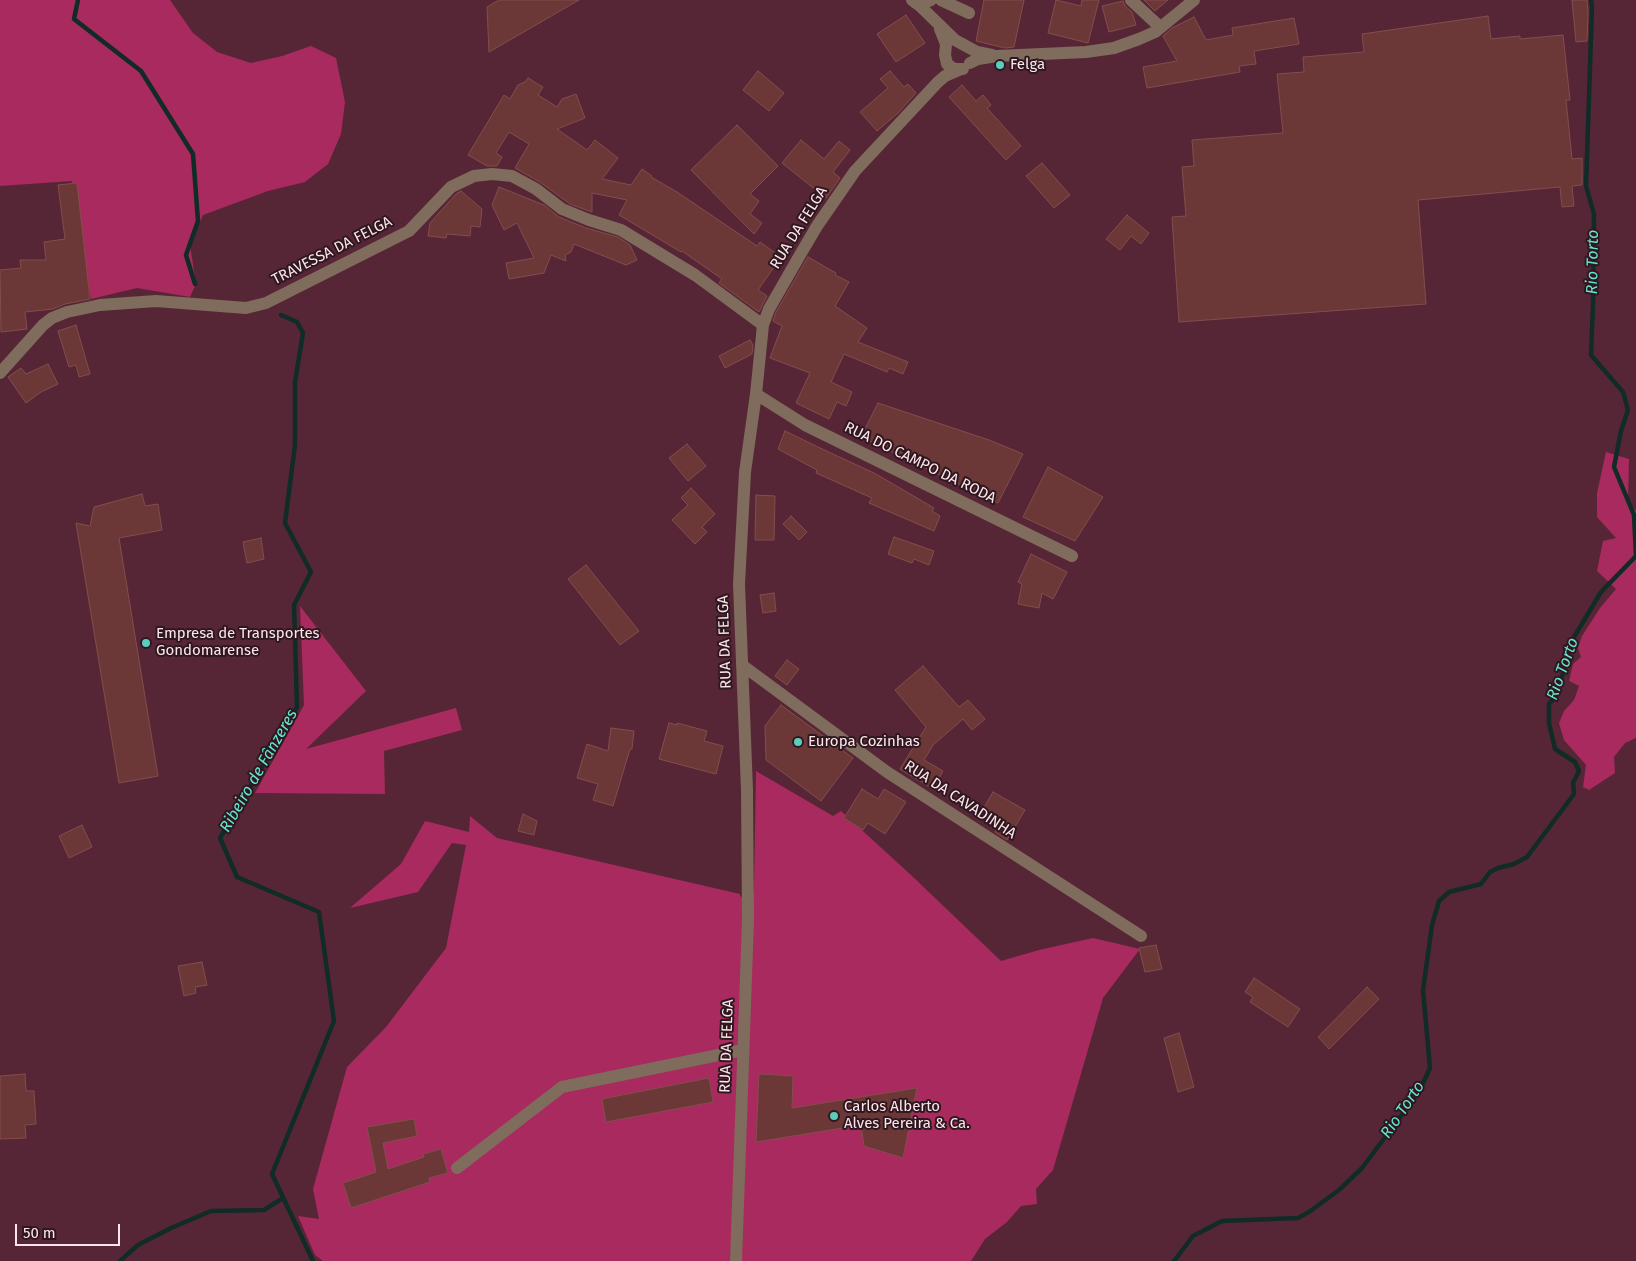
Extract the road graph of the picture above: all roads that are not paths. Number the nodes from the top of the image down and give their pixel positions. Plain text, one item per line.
1 (941, 0) edge
2 (1131, 0) edge
3 (1194, 0) edge
4 (921, 2) edge
5 (969, 13) dead end
6 (933, 18) junction
7 (1160, 27) junction
8 (965, 45) junction
9 (946, 55) junction
10 (997, 56) junction
11 (964, 67) junction
12 (938, 82) junction
13 (763, 325) junction
14 (0, 373) edge
15 (756, 394) junction
16 (1072, 556) dead end
17 (742, 665) junction
18 (1141, 936) dead end
19 (743, 1050) junction
20 (457, 1168) dead end
21 (736, 1261) edge

1 - 5 street
2 - 7 street
3 - 7 street
4 - 6 street
6 - 8 street
6 - 9 street
7 - 10 street
8 - 9 street
8 - 10 street
8 - 11 street
9 - 11 street
9 - 12 street, RUA DA FELGA
10 - 11 street, RUA DA FELGA
11 - 12 street, RUA DA FELGA
12 - 13 street, RUA DA FELGA
13 - 14 street, TRAVESSA DA FELGA
13 - 15 street, RUA DA FELGA
15 - 16 street, RUA DO CAMPO DA RODA
15 - 17 street, RUA DA FELGA
17 - 18 street, RUA DA CAVADINHA
17 - 19 street, RUA DA FELGA
19 - 20 street
19 - 21 street, RUA DA FELGA

